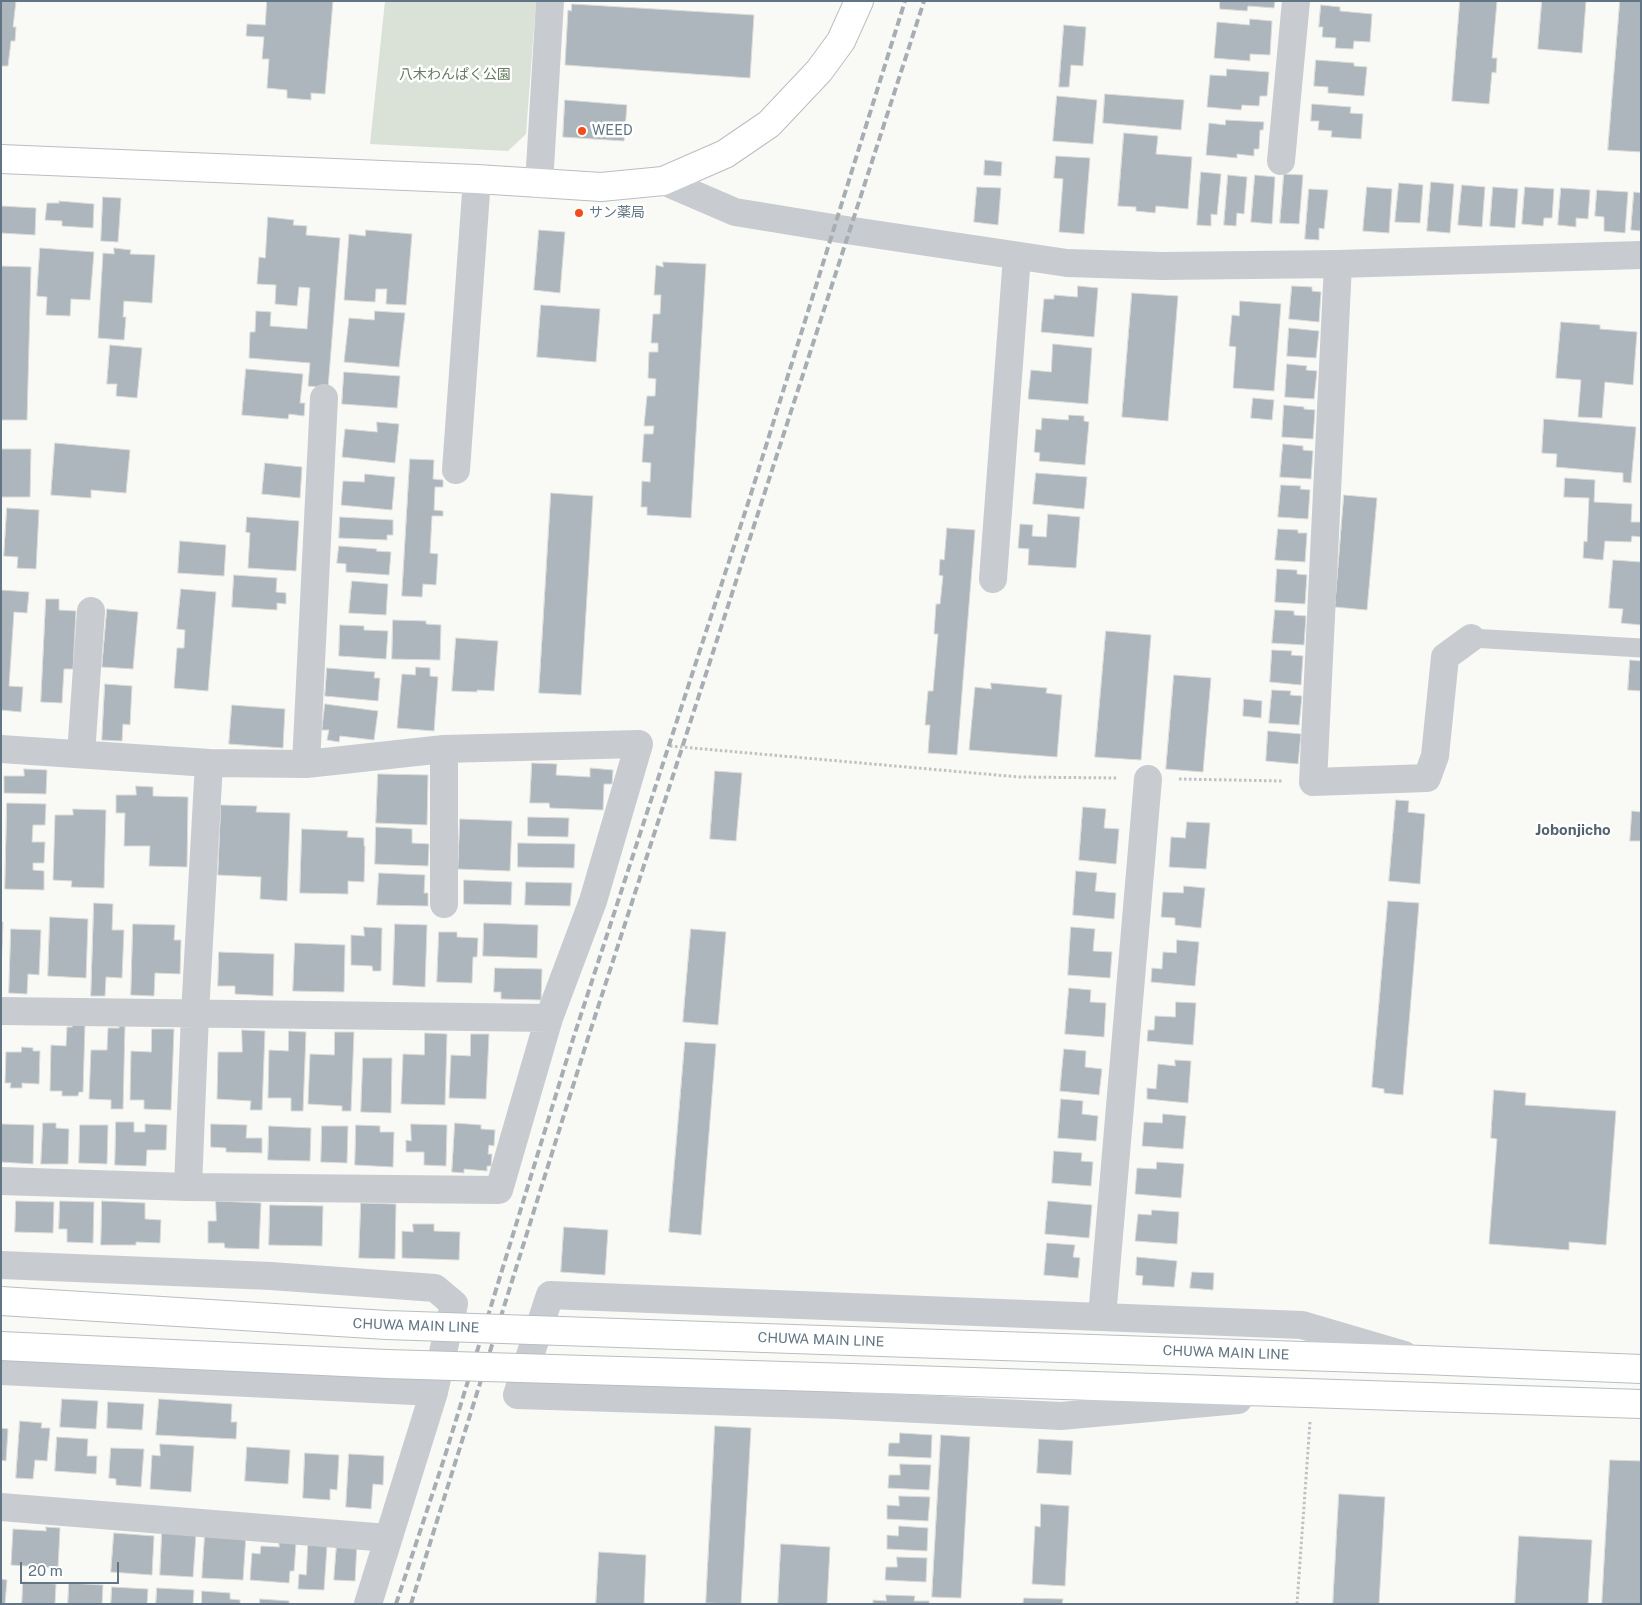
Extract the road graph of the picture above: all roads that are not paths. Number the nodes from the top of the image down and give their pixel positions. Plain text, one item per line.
1 (550, 1) edge
2 (858, 1) edge
3 (1296, 1) edge
4 (1, 159) edge
5 (1281, 161) dead end
6 (477, 179) junction
7 (662, 181) junction
8 (539, 184) junction
9 (1641, 255) edge
10 (1018, 256) junction
11 (1338, 264) junction
12 (324, 398) dead end
13 (456, 470) dead end
14 (993, 578) dead end
15 (91, 610) dead end
16 (1471, 638) joint
17 (1641, 648) edge
18 (1, 749) edge
19 (444, 750) junction
20 (81, 754) junction
21 (209, 763) junction
22 (306, 764) junction
23 (1148, 779) road end
24 (444, 904) dead end
25 (1, 1011) edge
26 (195, 1014) junction
27 (549, 1018) junction
28 (1, 1181) edge
29 (188, 1187) junction
30 (1, 1265) edge
31 (1, 1301) edge
32 (1102, 1318) junction
33 (1, 1346) edge
34 (1423, 1360) junction
35 (1641, 1369) edge
36 (1, 1371) edge
37 (434, 1392) junction
38 (1312, 1394) junction
39 (1641, 1404) edge
40 (1, 1507) edge
41 (388, 1538) junction
42 (368, 1604) edge

1 - 8 street
2 - 7 main road
3 - 5 street
4 - 6 main road
6 - 8 main road
6 - 13 street
7 - 8 main road
7 - 10 street
9 - 11 street
10 - 11 street
10 - 14 street
11 - 16 street
12 - 22 street
15 - 20 street
16 - 17 lane
18 - 20 street
19 - 22 street
19 - 24 street
19 - 27 street
20 - 21 street
21 - 22 street
21 - 26 street
23 - 32 street
25 - 26 street
26 - 27 street
26 - 29 street
27 - 29 street
28 - 29 street
30 - 37 street
31 - 34 main road, CHUWA MAIN LINE, bridge
32 - 34 street
32 - 38 street
33 - 38 main road, bridge
34 - 35 main road, CHUWA MAIN LINE
36 - 37 street
37 - 41 street
38 - 39 main road
40 - 41 street
41 - 42 street

